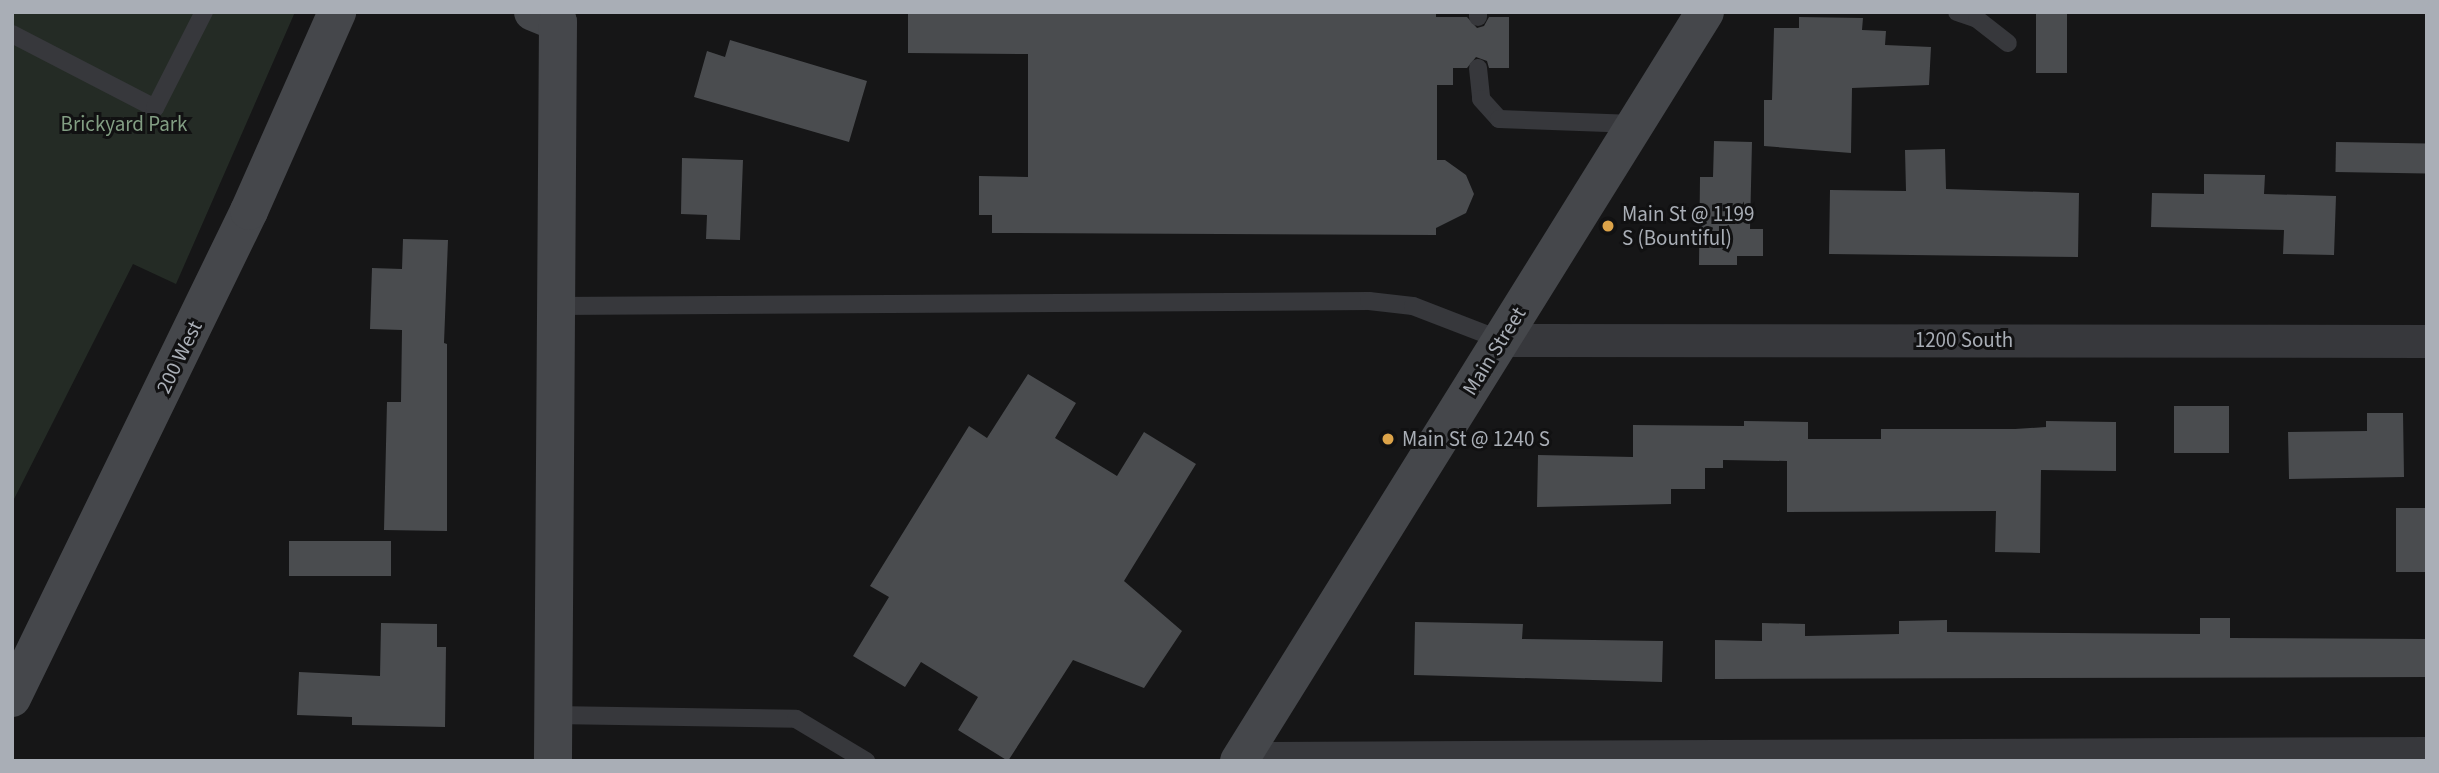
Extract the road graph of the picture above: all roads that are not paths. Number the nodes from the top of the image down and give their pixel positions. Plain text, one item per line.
1 (204, 12) edge
2 (337, 12) edge
3 (1705, 12) edge
4 (1957, 12) edge
5 (550, 15) edge
6 (12, 34) edge
7 (2008, 43) dead end
8 (1478, 68) dead end
9 (1635, 124) junction
10 (556, 306) junction
11 (1501, 340) junction
12 (2427, 341) edge
13 (12, 698) edge
14 (553, 715) junction
15 (2427, 753) edge
16 (1239, 760) edge
17 (553, 761) edge
18 (866, 761) edge

1 - 6 lane
2 - 13 street, 200 West
3 - 9 street, Main Street
4 - 7 lane
5 - 10 street
8 - 9 lane
9 - 11 street, Main Street
10 - 11 lane
10 - 14 street
11 - 12 street, 1200 South
11 - 16 street, Main Street
14 - 17 street
14 - 18 lane
15 - 16 street

